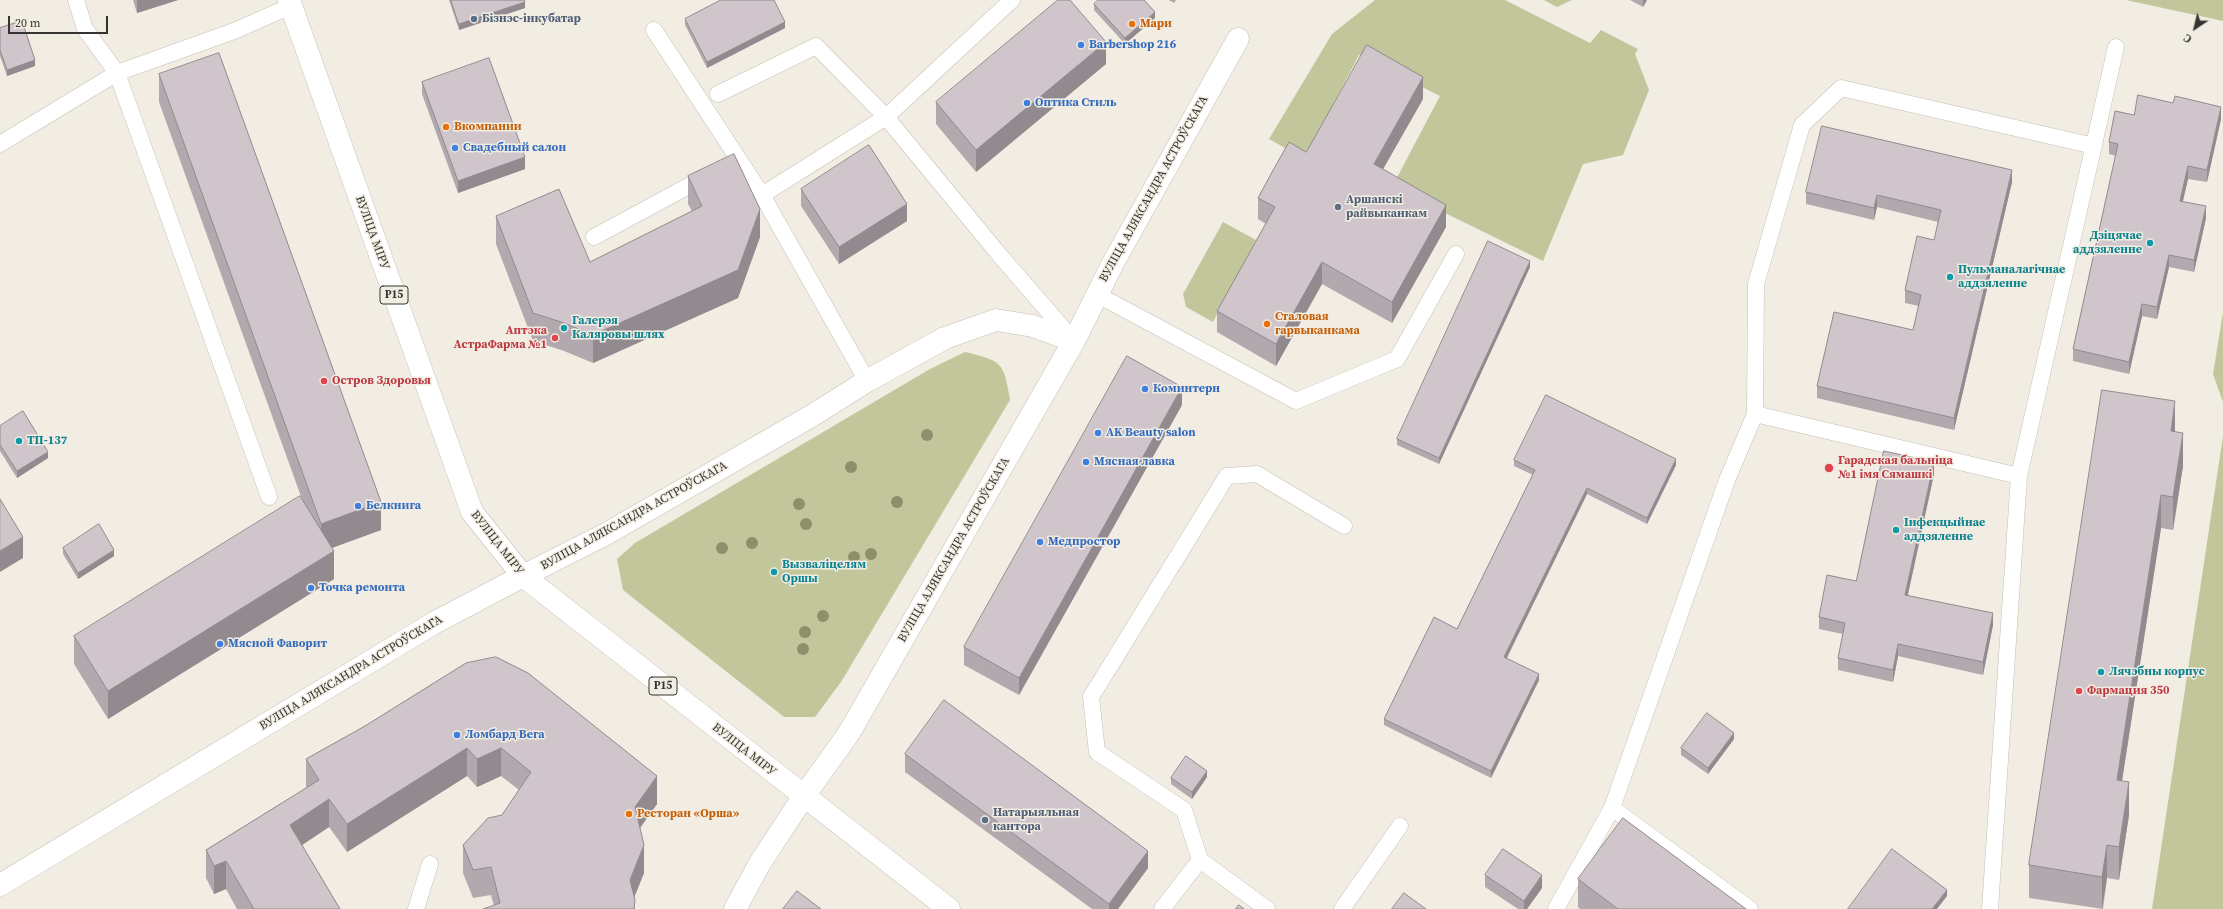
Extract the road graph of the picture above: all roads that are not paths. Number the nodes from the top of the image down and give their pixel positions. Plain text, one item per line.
1 (76, 0) edge
2 (1012, 0) edge
3 (290, 3) edge
4 (654, 30) dead end
5 (1238, 39) dead end
6 (2116, 48) dead end
7 (117, 73) junction
8 (718, 94) dead end
9 (886, 117) junction
10 (0, 144) edge
11 (2094, 146) junction
12 (727, 166) junction
13 (762, 195) junction
14 (594, 237) dead end
15 (1456, 254) dead end
16 (1096, 294) junction
17 (1074, 342) junction
18 (868, 380) junction
19 (1755, 414) junction
20 (2019, 476) junction
21 (269, 497) dead end
22 (1344, 526) dead end
23 (523, 576) junction
24 (804, 796) junction
25 (1612, 808) junction
26 (1400, 826) dead end
27 (1200, 860) junction
28 (430, 864) dead end
29 (0, 886) edge
30 (416, 909) edge
31 (735, 909) edge
32 (949, 909) edge
33 (1162, 909) edge
34 (1267, 909) edge
35 (1342, 909) edge
36 (1556, 909) edge
37 (1750, 909) edge
38 (1990, 909) edge

1 - 7 lane
2 - 9 lane
3 - 7 lane
3 - 23 street, ВУЛІЦА МІРУ / Р15
4 - 12 lane
5 - 16 street, ВУЛІЦА АЛЯКСАНДРА АСТРОЎСКАГА
6 - 11 lane
7 - 10 lane
7 - 21 lane
8 - 9 lane
9 - 13 lane
9 - 17 lane
11 - 19 lane
11 - 20 lane
12 - 13 lane
12 - 14 lane
13 - 18 lane
15 - 16 lane
16 - 17 street, ВУЛІЦА АЛЯКСАНДРА АСТРОЎСКАГА
17 - 18 street, ВУЛІЦА АЛЯКСАНДРА АСТРОЎСКАГА
17 - 24 street, ВУЛІЦА АЛЯКСАНДРА АСТРОЎСКАГА
18 - 23 street, ВУЛІЦА АЛЯКСАНДРА АСТРОЎСКАГА
19 - 20 lane
19 - 25 lane
20 - 38 lane
22 - 27 lane
23 - 24 street, ВУЛІЦА МІРУ / Р15
23 - 29 street, ВУЛІЦА АЛЯКСАНДРА АСТРОЎСКАГА
24 - 31 street, ВУЛІЦА АЛЯКСАНДРА АСТРОЎСКАГА
24 - 32 street, ВУЛІЦА МІРУ / Р15
25 - 36 lane
25 - 37 lane
26 - 35 lane
27 - 33 lane
27 - 34 lane
28 - 30 lane

